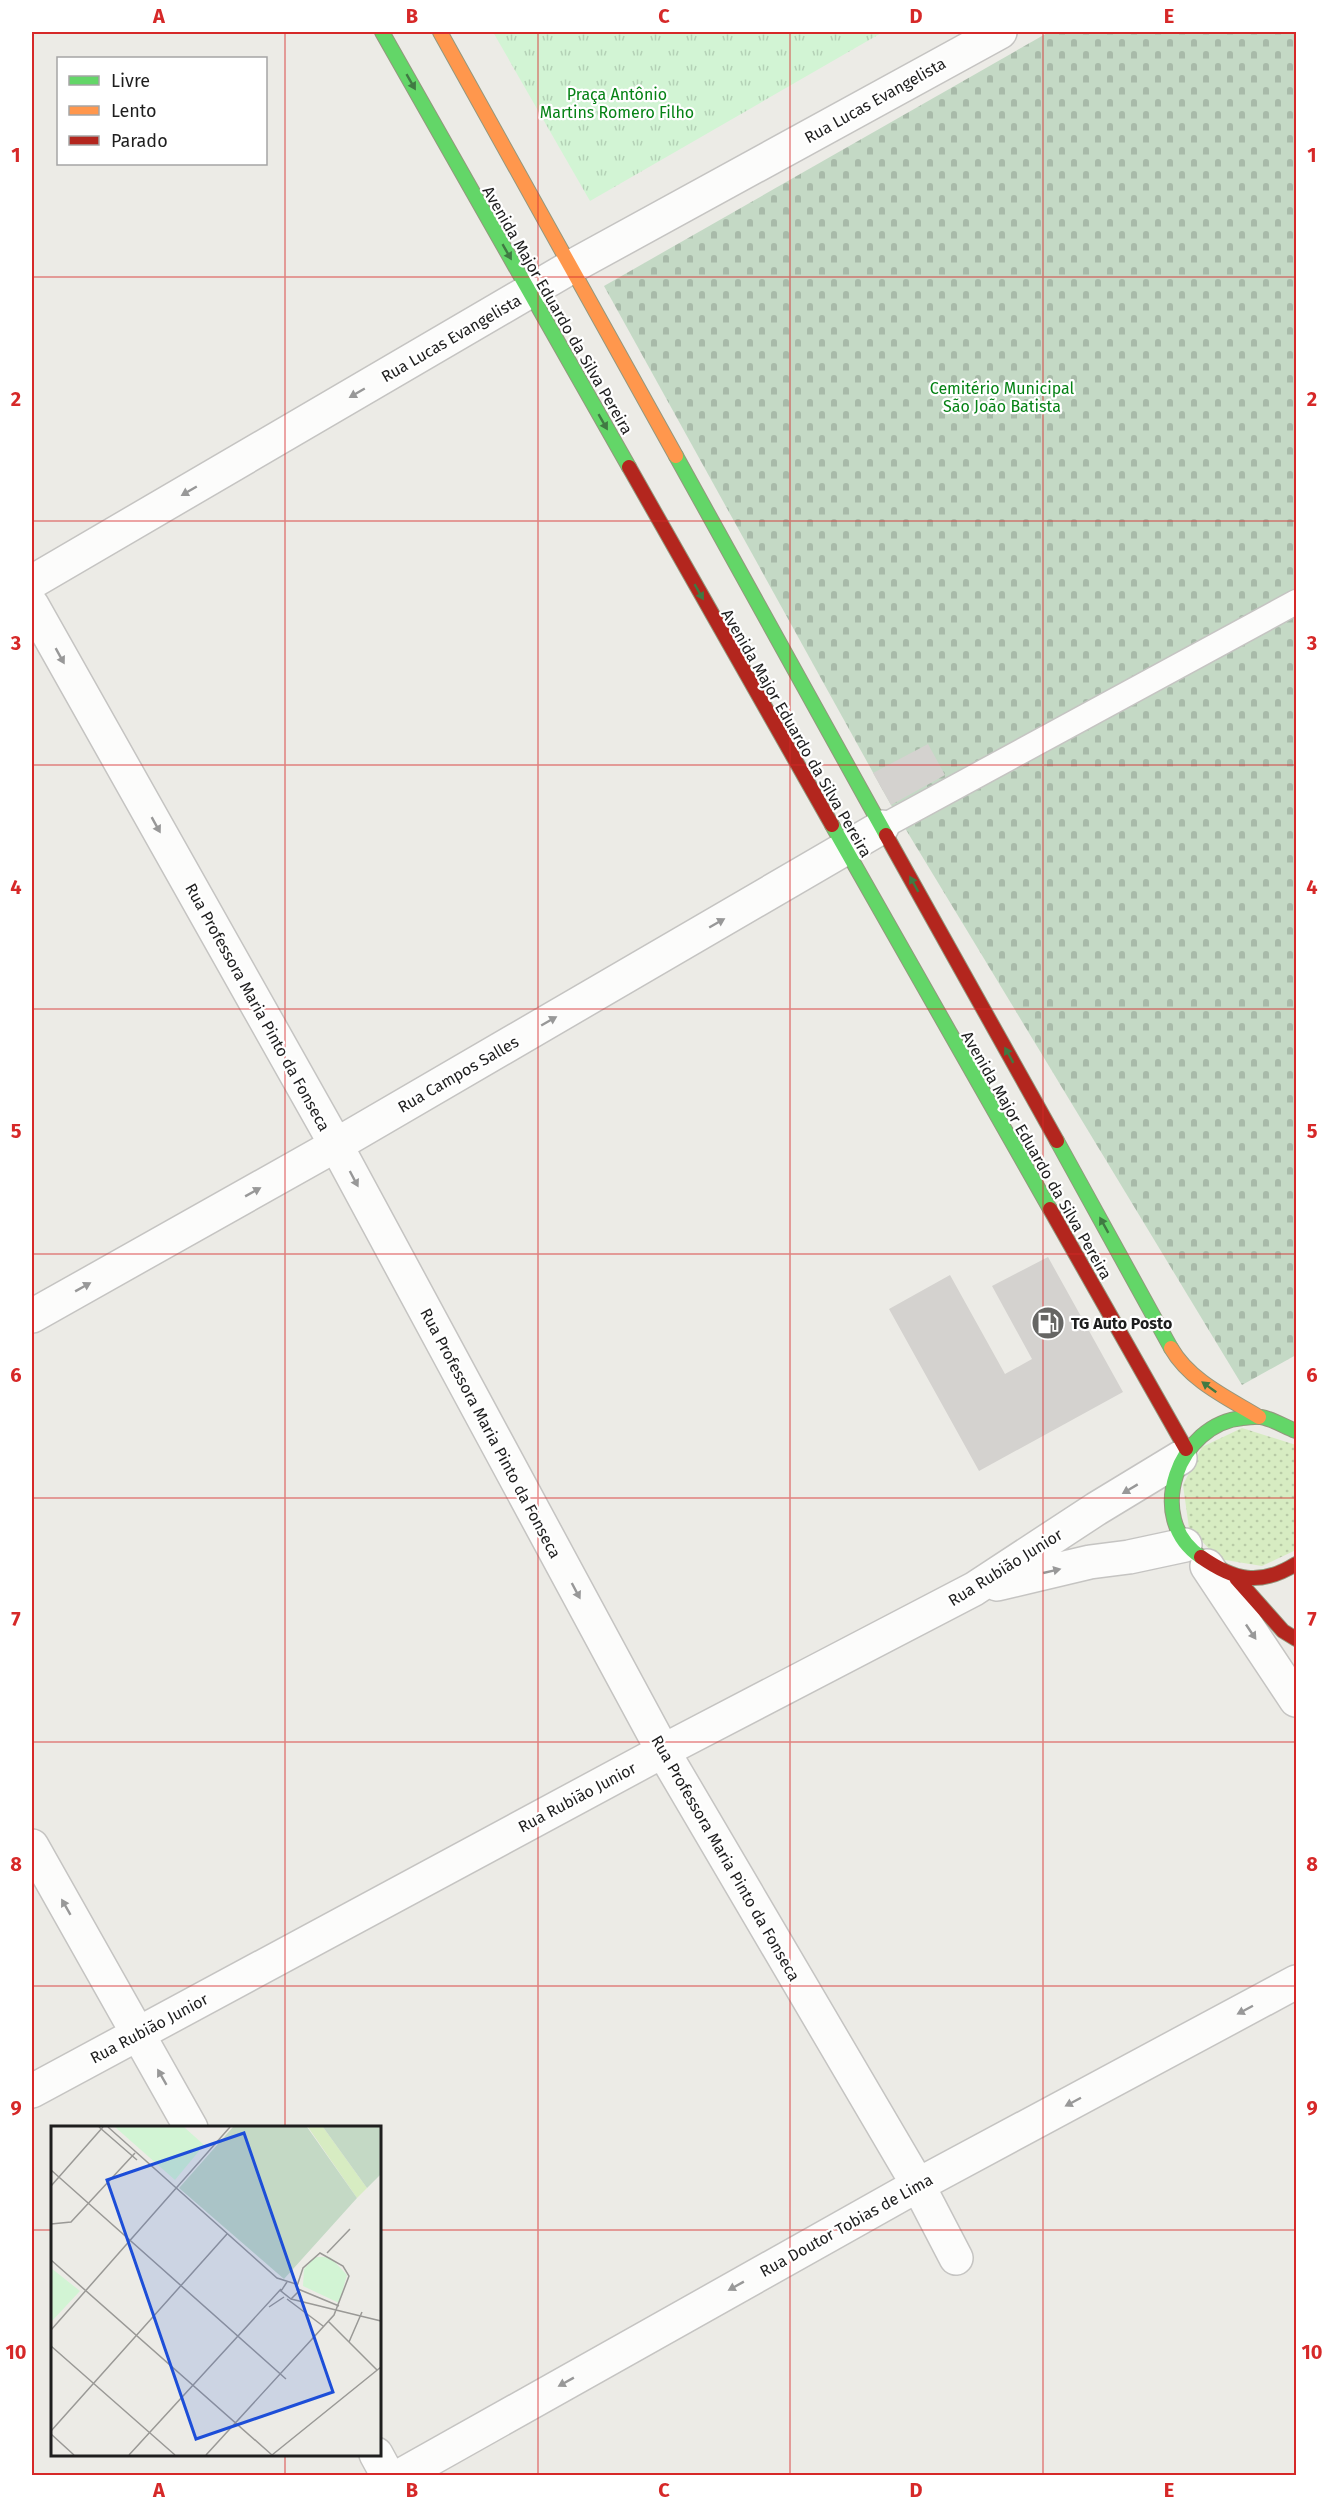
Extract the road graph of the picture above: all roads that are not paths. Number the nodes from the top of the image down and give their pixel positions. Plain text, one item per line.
1 (382, 32) edge
2 (440, 32) edge
3 (1000, 32) edge
4 (571, 267) junction
5 (530, 293) junction
6 (32, 582) edge
7 (1296, 602) edge
8 (32, 605) edge
9 (882, 827) junction
10 (844, 849) junction
11 (336, 1145) junction
12 (32, 1316) edge
13 (1259, 1417) junction
14 (1296, 1431) edge
15 (1183, 1454) junction
16 (1209, 1563) junction
17 (1296, 1564) edge
18 (975, 1589) junction
19 (1296, 1639) edge
20 (1296, 1700) edge
21 (663, 1750) junction
22 (32, 1846) edge
23 (1296, 1982) edge
24 (138, 2034) junction
25 (32, 2091) edge
26 (190, 2126) edge
27 (918, 2185) junction
28 (956, 2258) dead end
29 (377, 2456) edge
30 (388, 2475) edge
31 (400, 2475) edge

1 -> 5 main road, Avenida Major Eduardo da Silva Pereira
2 - 4 main road, Avenida Major Eduardo da Silva Pereira
3 - 4 street, Rua Lucas Evangelista
4 - 5 street, Rua Lucas Evangelista
4 - 9 main road, Avenida Major Eduardo da Silva Pereira
5 -> 6 street, Rua Lucas Evangelista
5 -> 10 main road, Avenida Major Eduardo da Silva Pereira
7 - 9 lane
8 -> 11 street, Rua Professora Maria Pinto da Fonseca
9 - 10 street, Rua Campos Salles
13 -> 9 main road, Avenida Major Eduardo da Silva Pereira
11 -> 10 street, Rua Campos Salles
10 - 15 main road, Avenida Major Eduardo da Silva Pereira
12 -> 11 street, Rua Campos Salles
11 -> 21 street, Rua Professora Maria Pinto da Fonseca
13 - 14 main road
13 - 15 main road
15 - 16 main road
15 -> 18 street, Rua Rubião Junior
16 - 17 main road
18 -> 16 street
16 - 19 main road
16 -> 20 street
18 - 21 street, Rua Rubião Junior
21 - 24 street, Rua Rubião Junior
21 - 27 street, Rua Professora Maria Pinto da Fonseca
24 -> 22 street
23 -> 27 street, Rua Doutor Tobias de Lima
24 - 25 street, Rua Rubião Junior
26 -> 24 street
27 - 28 street, Rua Professora Maria Pinto da Fonseca
27 -> 31 street, Rua Doutor Tobias de Lima
29 - 30 street

